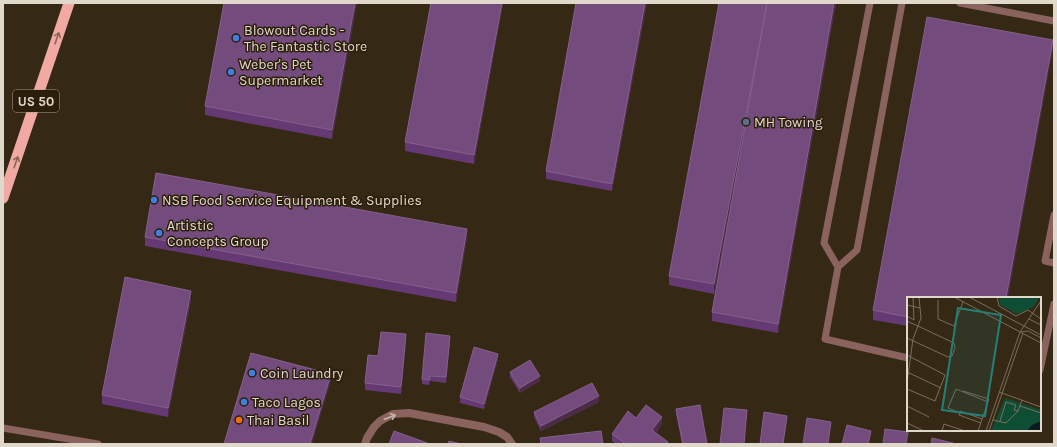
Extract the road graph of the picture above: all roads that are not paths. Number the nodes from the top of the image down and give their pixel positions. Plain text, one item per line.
1 (70, 3) edge
2 (870, 3) edge
3 (902, 3) edge
4 (960, 3) edge
5 (1054, 21) edge
6 (3, 198) edge
7 (1054, 215) edge
8 (1054, 263) edge
9 (838, 267) junction
10 (1054, 304) edge
11 (907, 358) edge
12 (1041, 365) edge
13 (3, 428) edge
14 (98, 444) edge
15 (365, 444) edge
16 (512, 444) edge

6 -> 1 highway, US 50
2 - 9 lane
3 - 9 lane
4 - 5 lane
7 - 8 lane
9 - 11 lane
10 - 12 lane
13 - 14 lane
15 -> 16 street

